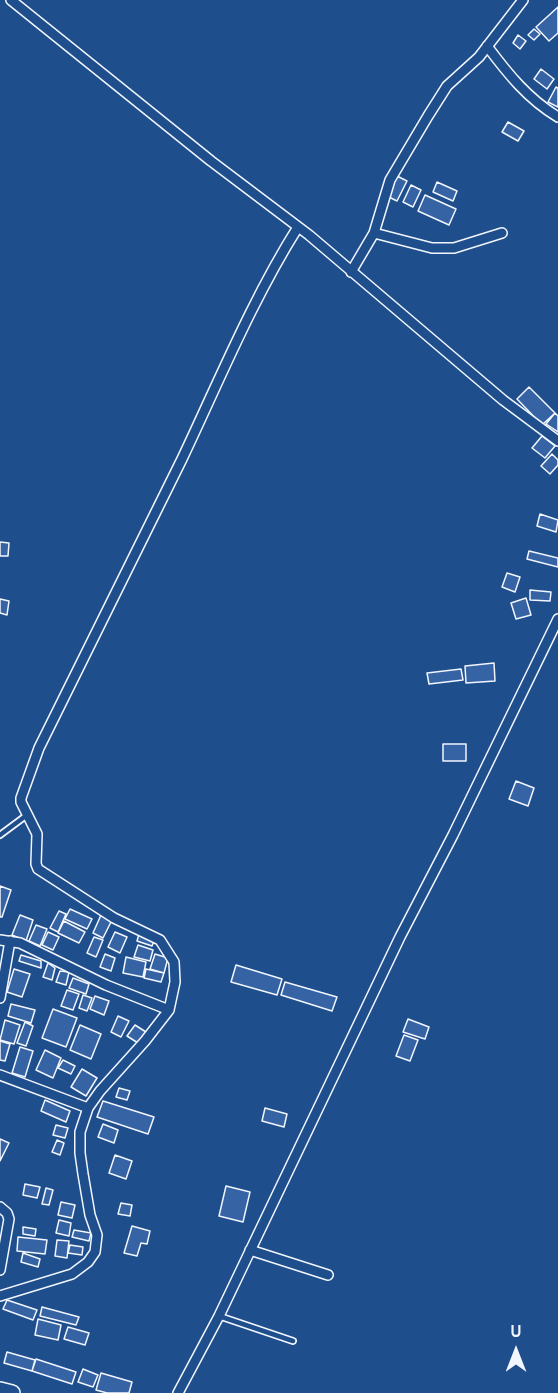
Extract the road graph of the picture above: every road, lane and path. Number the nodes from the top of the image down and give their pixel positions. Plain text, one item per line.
1 (11, 0) edge
2 (523, 0) edge
3 (487, 46) junction
4 (558, 117) edge
5 (298, 227) junction
6 (374, 233) junction
7 (502, 233) dead end
8 (351, 272) junction
9 (558, 441) edge
10 (558, 619) edge
11 (27, 815) junction
12 (0, 835) edge
13 (0, 940) edge
14 (10, 942) junction
15 (0, 998) edge
16 (169, 1010) junction
17 (0, 1075) edge
18 (88, 1108) junction
19 (0, 1207) edge
20 (250, 1250) junction
21 (0, 1270) edge
22 (328, 1275) dead end
23 (0, 1296) edge
24 (219, 1316) junction
25 (292, 1341) dead end
26 (0, 1390) edge
27 (12, 1393) edge
28 (178, 1393) edge

1 - 5 street
2 - 3 street
3 - 4 street
3 - 6 street
5 - 8 street
5 - 11 street
6 - 7 street
6 - 8 street
8 - 9 street
10 - 20 street
11 - 12 lane
11 - 16 street
13 - 14 street
14 - 15 street
14 - 16 street
16 - 18 street
17 - 18 street
18 - 23 street
19 - 21 street
20 - 22 street
20 - 24 street
24 - 25 lane
24 - 28 street
26 - 27 main road

